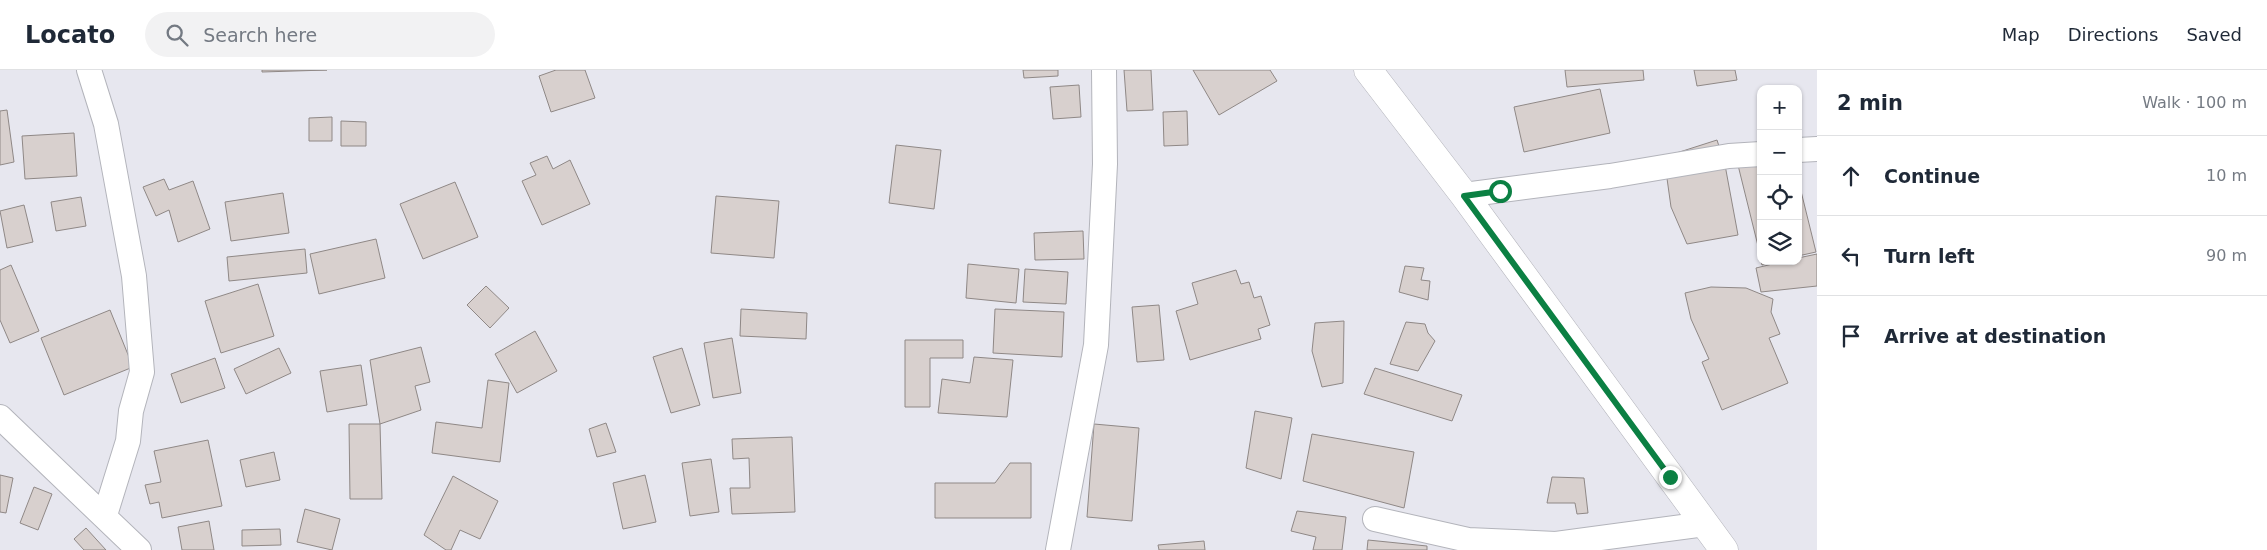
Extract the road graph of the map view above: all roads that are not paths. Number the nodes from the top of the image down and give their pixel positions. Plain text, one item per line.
1 (89, 70) edge
2 (1104, 70) edge
3 (1368, 70) edge
4 (1817, 149) edge
5 (1802, 150) edge
6 (1757, 154) edge
7 (1464, 196) junction
8 (0, 417) edge
9 (105, 515) junction
10 (1375, 519) dead end
11 (1705, 524) junction
12 (139, 550) edge
13 (1058, 550) edge
14 (1724, 550) edge

1 - 9 street
2 - 13 street
3 - 7 main road
4 - 5 street
6 - 7 street
7 - 11 main road
8 - 9 street
9 - 12 street
10 - 11 street
11 - 14 main road

